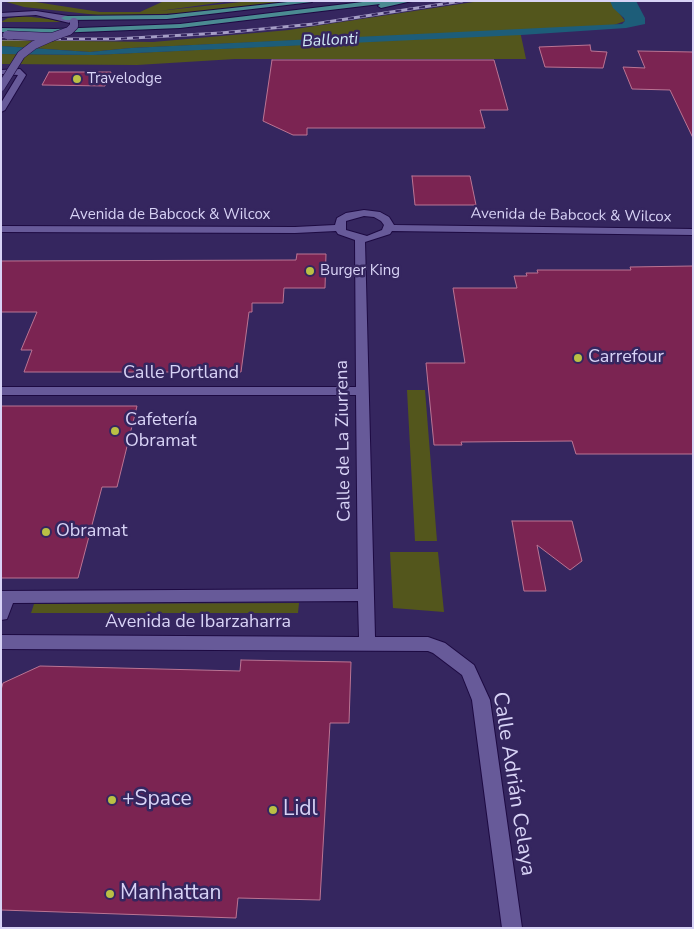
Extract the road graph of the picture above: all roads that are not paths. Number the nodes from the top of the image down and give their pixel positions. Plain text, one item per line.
1 (318, 1) edge
2 (347, 1) edge
3 (390, 1) edge
4 (409, 1) edge
5 (7, 7) dead end
6 (24, 13) junction
7 (1, 15) edge
8 (65, 18) junction
9 (1, 25) edge
10 (4, 34) edge
11 (55, 36) junction
12 (21, 55) junction
13 (1, 72) edge
14 (1, 87) edge
15 (1, 110) edge
16 (340, 228) junction
17 (389, 228) junction
18 (1, 229) edge
19 (693, 232) edge
20 (360, 238) junction
21 (1, 391) edge
22 (362, 391) junction
23 (365, 575) junction
24 (335, 595) junction
25 (366, 595) junction
26 (4, 597) edge
27 (1, 614) edge
28 (1, 642) edge
29 (367, 644) junction
30 (394, 644) joint
31 (512, 928) edge

1 - 8 main road
2 - 9 main road
3 - 10 main road
4 - 11 main road
5 - 6 street
6 - 7 street
6 - 8 street
8 - 11 street, bridge
10 - 11 street, bridge
10 - 12 street
11 - 12 street, bridge
12 - 14 street, bridge
13 - 15 street
16 - 17 street
16 - 18 street, Avenida de Babcock & Wilcox
16 - 20 street
17 - 19 street, Avenida de Babcock & Wilcox
17 - 20 street
20 - 22 street, Calle de La Ziurrena
21 - 22 street, Calle Portland
22 - 23 street, Calle de La Ziurrena
23 - 24 street
23 - 25 street, Calle de La Ziurrena
24 - 25 street, Avenida de Ibarzaharra
24 - 26 street, Avenida de Ibarzaharra
25 - 29 street, Calle de La Ziurrena
26 - 27 street
28 - 29 street, Avenida de Ibarzaharra
29 - 30 street, Avenida de Ibarzaharra
30 - 31 street, Calle Adrián Celaya

